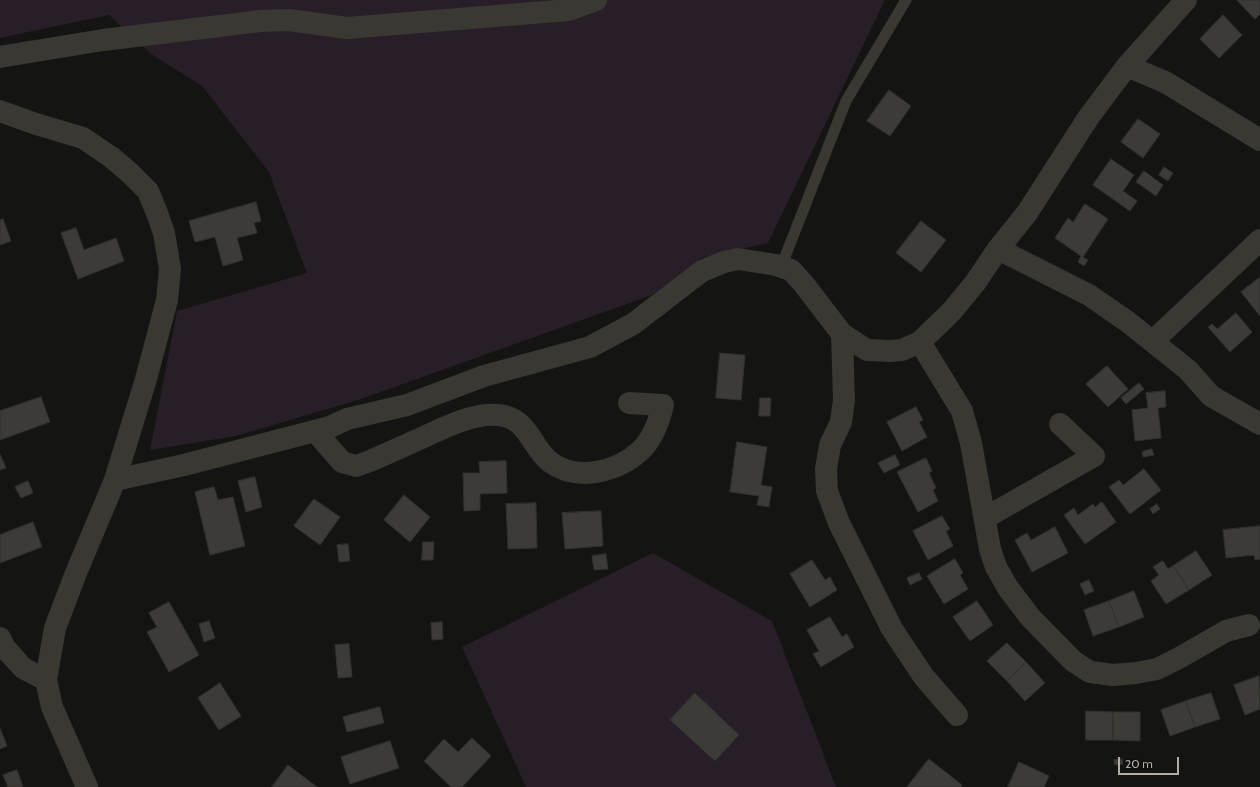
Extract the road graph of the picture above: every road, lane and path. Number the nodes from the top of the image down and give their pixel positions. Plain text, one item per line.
1 (596, 0) edge
2 (906, 0) edge
3 (1186, 0) edge
4 (0, 57) edge
5 (1127, 66) junction
6 (0, 111) edge
7 (1260, 140) edge
8 (1260, 240) edge
9 (998, 249) junction
10 (781, 267) junction
11 (842, 334) junction
12 (1153, 341) junction
13 (920, 342) junction
14 (629, 403) dead end
15 (1060, 424) dead end
16 (1260, 424) edge
17 (315, 431) junction
18 (115, 480) junction
19 (985, 518) junction
20 (1249, 625) dead end
21 (0, 638) edge
22 (46, 680) junction
23 (957, 715) dead end
24 (87, 787) edge

1 - 4 street
2 - 10 lane
3 - 5 street
5 - 7 street
5 - 9 street
6 - 18 street
8 - 12 street
9 - 12 street
9 - 13 street
10 - 11 street
10 - 17 street
11 - 13 street
11 - 23 street
12 - 16 street
13 - 19 street
14 - 17 street
15 - 19 street
17 - 18 street
18 - 22 street
19 - 20 street
21 - 22 street
22 - 24 street

